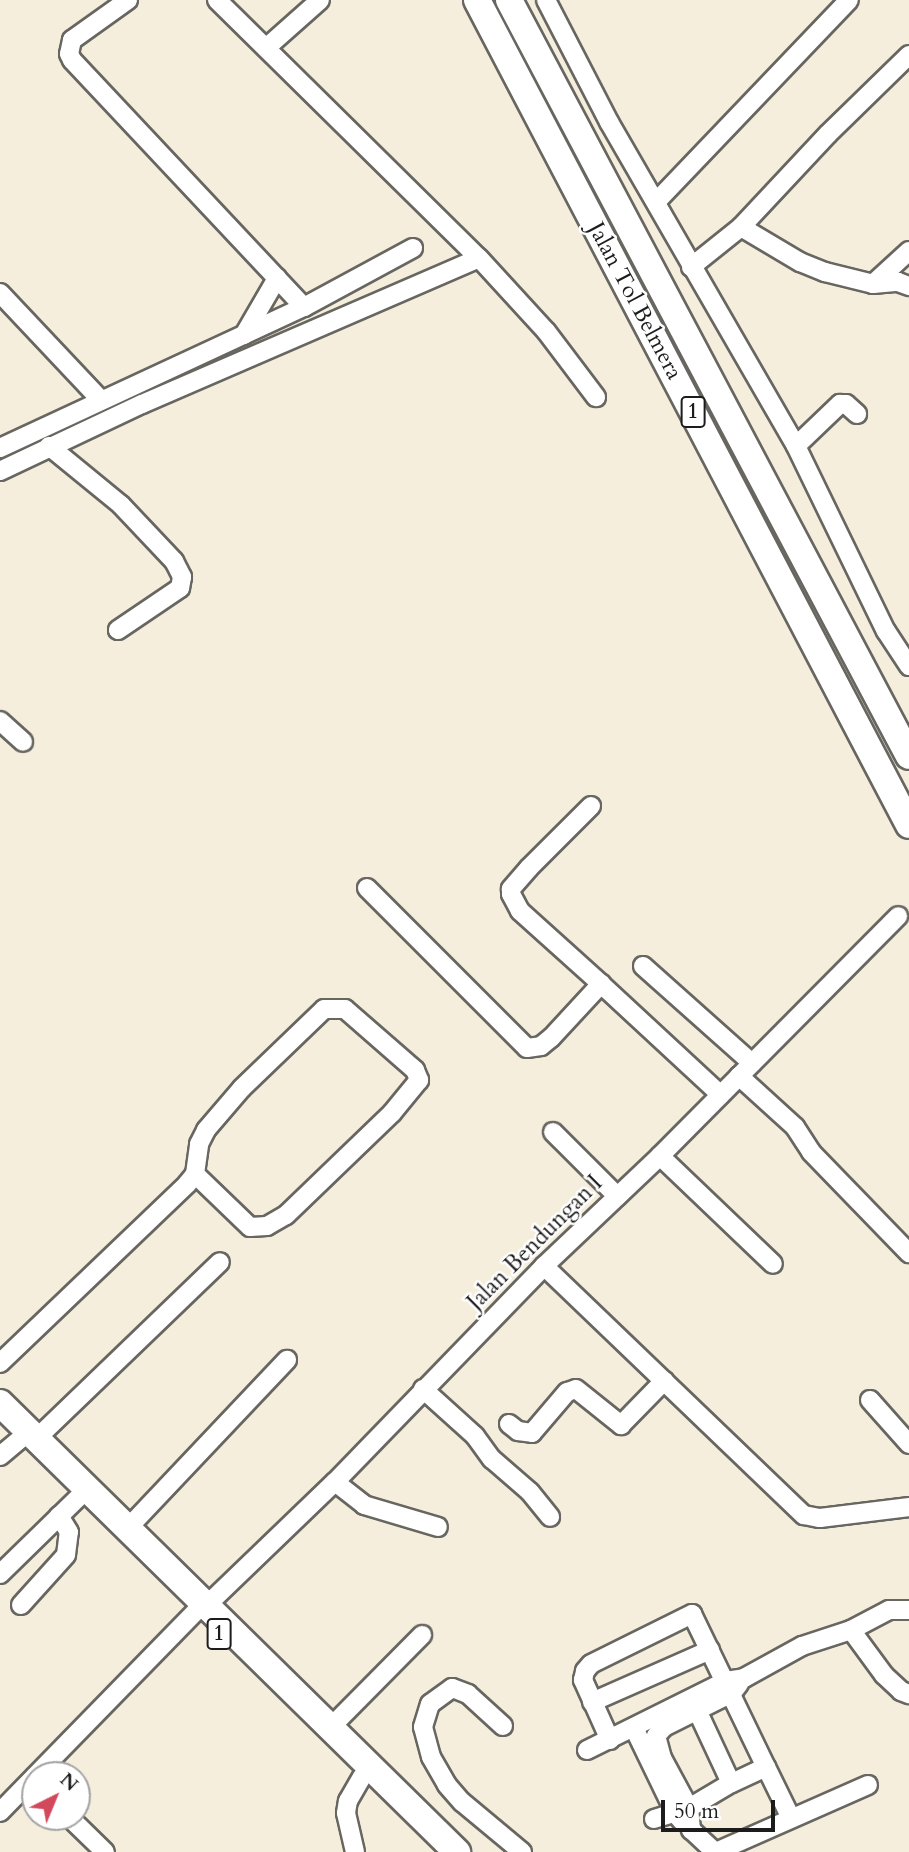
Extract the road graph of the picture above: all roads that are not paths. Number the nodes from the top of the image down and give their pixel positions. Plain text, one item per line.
1 (128, 0) edge
2 (217, 0) edge
3 (320, 0) edge
4 (477, 0) edge
5 (509, 0) edge
6 (546, 0) edge
7 (849, 0) edge
8 (266, 48) junction
9 (909, 55) edge
10 (656, 202) junction
11 (741, 227) junction
12 (413, 248) dead end
13 (909, 251) edge
14 (479, 258) junction
15 (691, 267) junction
16 (277, 278) junction
17 (873, 284) junction
18 (909, 286) edge
19 (0, 293) edge
20 (304, 307) junction
21 (244, 335) junction
22 (596, 397) dead end
23 (100, 400) junction
24 (857, 414) dead end
25 (49, 446) junction
26 (796, 446) junction
27 (0, 448) edge
28 (0, 471) edge
29 (118, 630) dead end
30 (909, 666) edge
31 (0, 722) edge
32 (23, 742) dead end
33 (909, 756) edge
34 (591, 806) dead end
35 (909, 825) edge
36 (367, 888) dead end
37 (898, 916) dead end
38 (643, 966) dead end
39 (601, 984) junction
40 (746, 1070) junction
41 (721, 1095) junction
42 (553, 1132) dead end
43 (660, 1156) junction
44 (195, 1174) junction
45 (617, 1196) junction
46 (909, 1253) edge
47 (220, 1262) dead end
48 (773, 1264) dead end
49 (544, 1266) junction
50 (287, 1360) dead end
51 (0, 1363) edge
52 (663, 1381) junction
53 (423, 1389) junction
54 (870, 1400) dead end
55 (0, 1403) edge
56 (0, 1420) edge
57 (509, 1424) dead end
58 (909, 1444) edge
59 (19, 1445) edge
60 (335, 1482) junction
61 (79, 1497) junction
62 (909, 1507) edge
63 (59, 1516) junction
64 (550, 1517) dead end
65 (438, 1527) dead end
66 (127, 1529) junction
67 (0, 1574) edge
68 (21, 1605) dead end
69 (201, 1608) junction
70 (909, 1610) edge
71 (851, 1630) junction
72 (422, 1635) dead end
73 (710, 1650) junction
74 (734, 1684) junction
75 (909, 1694) edge
76 (592, 1702) junction
77 (697, 1710) junction
78 (503, 1726) dead end
79 (330, 1728) junction
80 (634, 1728) junction
81 (610, 1740) junction
82 (587, 1750) dead end
83 (52, 1761) edge
84 (766, 1768) junction
85 (362, 1777) junction
86 (731, 1783) junction
87 (868, 1785) dead end
88 (21, 1792) edge
89 (682, 1811) junction
90 (0, 1812) edge
91 (790, 1818) junction
92 (654, 1819) dead end
93 (83, 1831) edge
94 (104, 1852) edge
95 (355, 1852) edge
96 (436, 1852) edge
97 (457, 1852) edge
98 (522, 1852) edge
99 (716, 1852) edge

1 - 16 street
2 - 8 street
3 - 8 street
4 - 35 highway, Jalan Tol Belmera / 1
5 - 33 highway, Jalan Tol Belmera / 1
6 - 10 street
7 - 10 street
8 - 14 street
9 - 11 street
10 - 15 street
11 - 15 street
11 - 17 street
12 - 20 street
13 - 17 street
14 - 22 street
14 - 25 street
15 - 26 street
16 - 20 street
16 - 21 street
17 - 18 street
19 - 23 street
20 - 21 street
21 - 23 street
23 - 27 street
24 - 26 street
25 - 28 street
25 - 29 street
26 - 30 street
31 - 32 street
34 - 39 street
36 - 39 street
37 - 40 street, Jalan Bendungan I
38 - 40 street
39 - 41 street
40 - 41 street, Jalan Bendungan I
40 - 46 street
41 - 43 street, Jalan Bendungan I
42 - 45 street
43 - 45 street, Jalan Bendungan I
43 - 48 street
44 - 44 street
44 - 51 street
45 - 49 street, Jalan Bendungan I
47 - 59 street
49 - 52 street
49 - 53 street, Jalan Bendungan I
50 - 66 street
52 - 57 street
52 - 62 street
53 - 60 street, Jalan Bendungan I
53 - 64 street
54 - 58 street
55 - 59 highway, 1
56 - 59 highway, 1
59 - 61 highway, 1
59 - 66 highway, 1
60 - 65 street
60 - 69 street, Jalan Bendungan I
61 - 63 street
61 - 69 highway, 1
63 - 67 street
63 - 68 street
66 - 69 highway, 1
69 - 79 highway, 1
69 - 83 street, Jalan Bendungan I
69 - 85 highway, 1
70 - 71 street
71 - 74 street
71 - 75 street
72 - 79 street
73 - 74 street
73 - 76 street
73 - 76 street
74 - 77 street
74 - 80 street
74 - 84 street
76 - 81 street
77 - 86 street
77 - 89 street
78 - 98 street
79 - 97 highway, 1
80 - 81 street
80 - 89 street
81 - 82 street
84 - 86 street
84 - 91 street
85 - 95 street
85 - 96 highway, 1
86 - 89 street
87 - 91 street
88 - 90 street, Jalan Bendungan I
89 - 92 street
89 - 99 street
91 - 99 street
93 - 94 street

